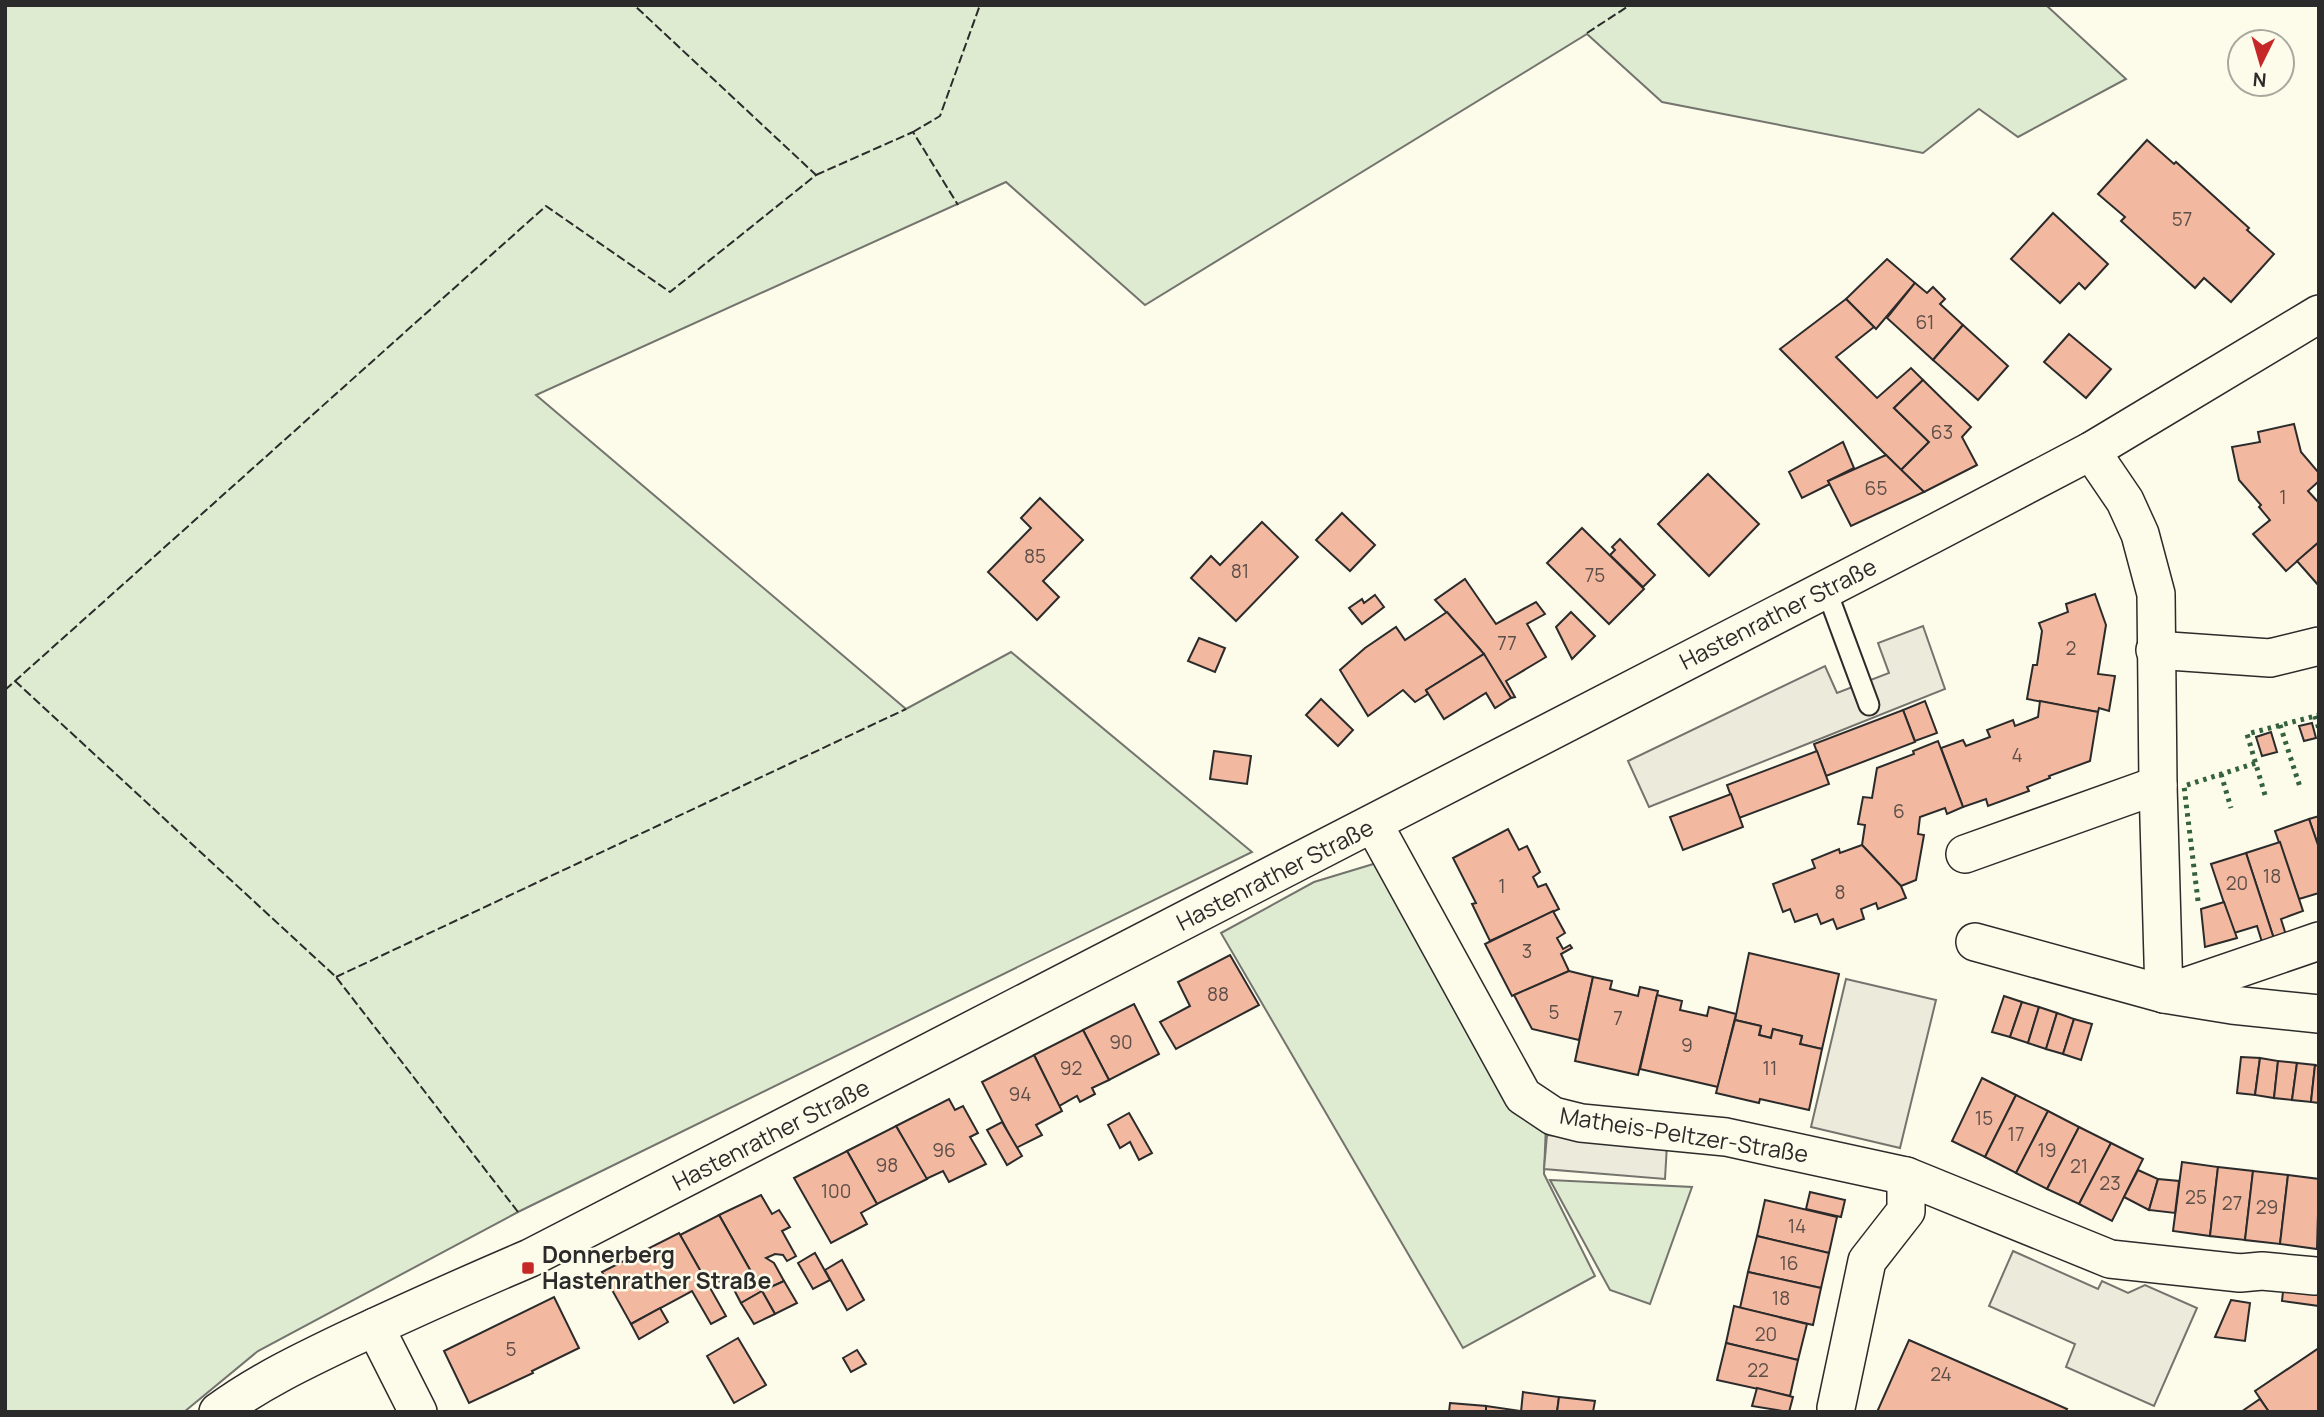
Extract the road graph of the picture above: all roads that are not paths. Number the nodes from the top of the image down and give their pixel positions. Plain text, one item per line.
1 (2319, 314) edge
2 (2091, 451) junction
3 (1826, 589) junction
4 (2319, 646) edge
5 (2155, 650) junction
6 (1869, 705) dead end
7 (2158, 785) junction
8 (1374, 825) junction
9 (1965, 854) dead end
10 (2319, 941) edge
11 (1975, 942) dead end
12 (2164, 994) junction
13 (2319, 1014) edge
14 (1906, 1175) junction
15 (2315, 1276) dead end
16 (375, 1327) junction
17 (1836, 1408) dead end
18 (218, 1412) edge
19 (418, 1412) edge

1 - 2 street, Hastenrather Straße
2 - 3 street, Hastenrather Straße
2 - 5 street
3 - 6 lane
3 - 8 street, Hastenrather Straße
4 - 5 street
5 - 7 street
7 - 9 street
7 - 12 street
8 - 14 street, Matheis-Peltzer-Straße
8 - 16 street, Hastenrather Straße
10 - 12 street
11 - 12 street
12 - 13 street
14 - 15 street, Matheis-Peltzer-Straße
14 - 17 street
16 - 18 street, Hastenrather Straße
16 - 19 street

